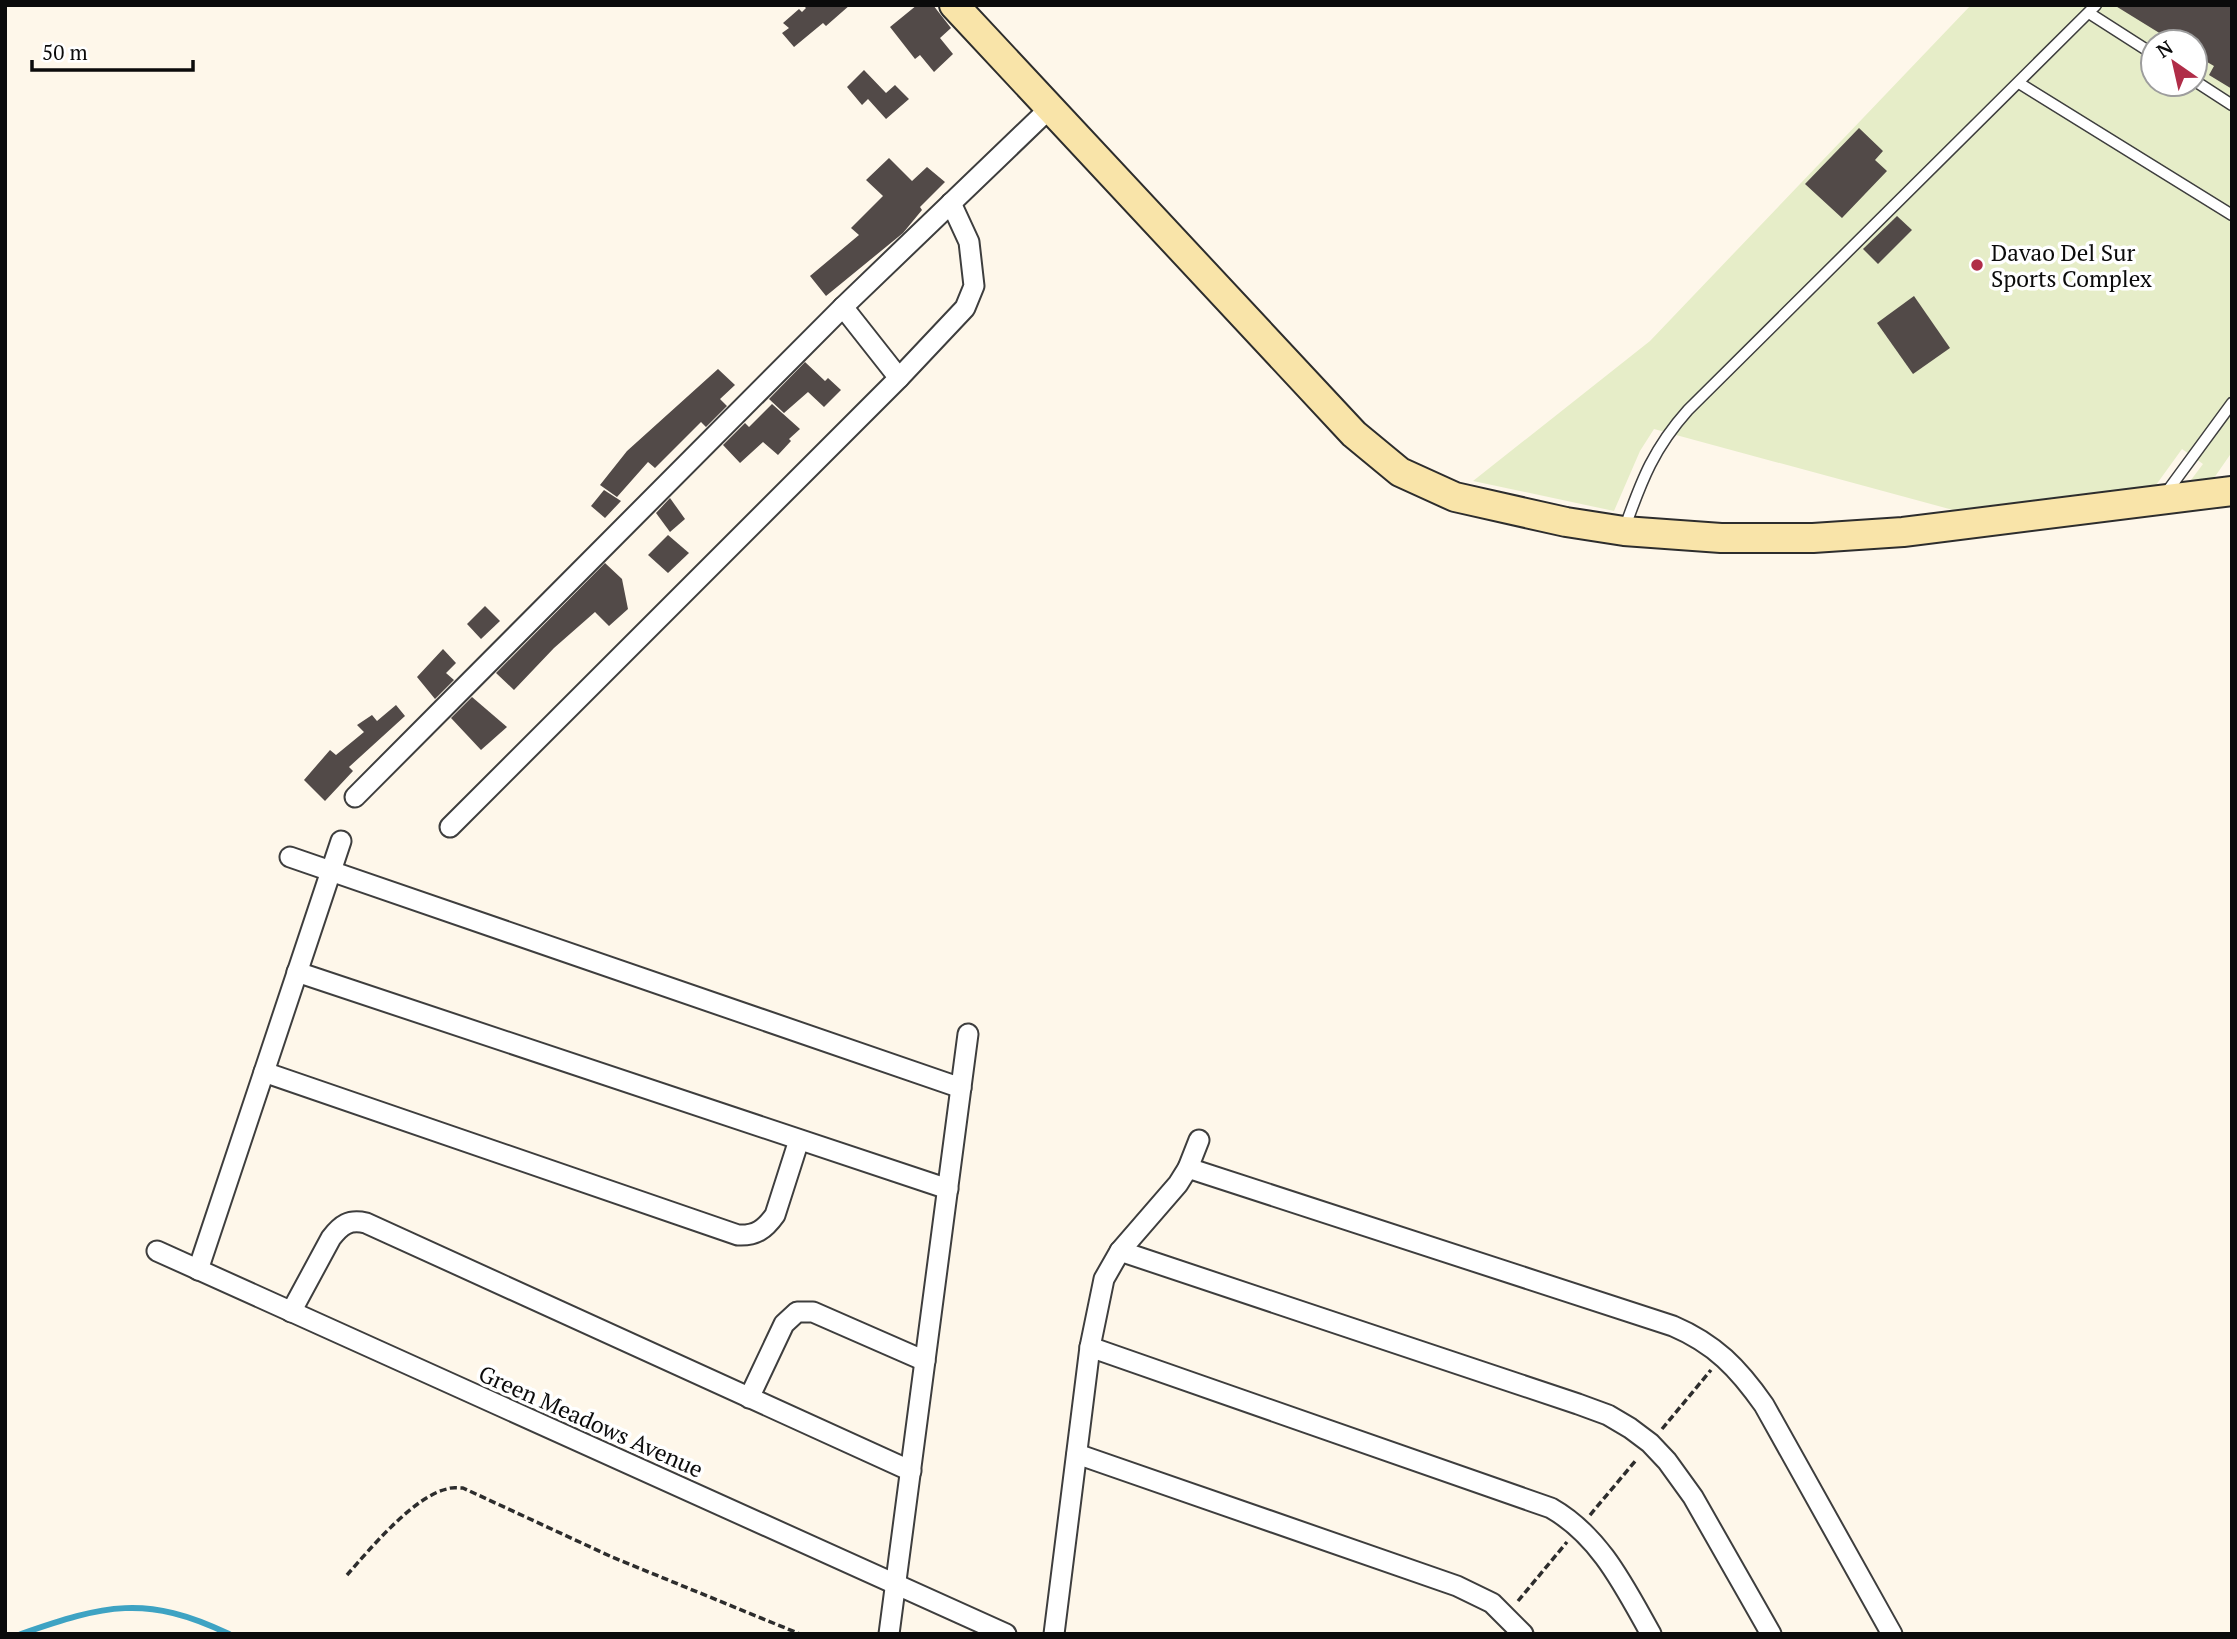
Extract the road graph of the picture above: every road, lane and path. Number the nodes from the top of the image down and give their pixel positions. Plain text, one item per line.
1 (954, 5) edge
2 (2093, 9) edge
3 (2139, 44) edge
4 (2019, 83) junction
5 (2209, 90) edge
6 (2232, 105) edge
7 (1050, 108) junction
8 (951, 202) junction
9 (2232, 215) edge
10 (843, 307) junction
11 (900, 378) junction
12 (2232, 403) edge
13 (2232, 491) edge
14 (2160, 501) junction
15 (1624, 531) junction
16 (355, 797) dead end
17 (450, 828) dead end
18 (341, 841) dead end
19 (290, 857) dead end
20 (331, 872) junction
21 (297, 972) junction
22 (968, 1034) dead end
23 (264, 1072) junction
24 (961, 1088) junction
25 (799, 1140) junction
26 (1199, 1140) dead end
27 (1188, 1168) junction
28 (948, 1189) junction
29 (157, 1251) dead end
30 (1120, 1251) junction
31 (198, 1270) junction
32 (291, 1312) junction
33 (1090, 1347) junction
34 (1723, 1356) junction
35 (925, 1361) junction
36 (749, 1398) junction
37 (1650, 1443) junction
38 (1077, 1454) junction
39 (911, 1471) junction
40 (1580, 1528) junction
41 (347, 1575) dead end
42 (895, 1586) junction
43 (1506, 1616) junction
44 (800, 1634) edge
45 (889, 1634) edge
46 (1006, 1634) edge
47 (1054, 1634) edge
48 (1523, 1634) edge
49 (1651, 1634) edge
50 (1771, 1634) edge
51 (1892, 1634) edge

1 - 7 street
2 - 3 lane
2 - 4 lane
4 - 9 lane
4 - 15 lane
5 - 6 lane
7 - 8 street
7 - 15 street
8 - 10 street
8 - 11 street
10 - 11 street
10 - 16 street
11 - 17 street
12 - 14 lane
13 - 14 street
14 - 15 street
18 - 20 street
19 - 20 street
20 - 21 street
20 - 24 street
21 - 23 street
21 - 25 street
22 - 24 street
23 - 25 street
23 - 31 street
24 - 28 street
25 - 28 street
26 - 27 street
27 - 30 street
27 - 34 street
28 - 35 street
29 - 31 street, Green Meadows Avenue
30 - 33 street
30 - 37 street
31 - 32 street, Green Meadows Avenue
32 - 36 street
32 - 42 street, Green Meadows Avenue
33 - 38 street
33 - 40 street
34 - 37 path
34 - 51 street
35 - 36 street
35 - 39 street
36 - 39 street
37 - 40 path
37 - 50 street
38 - 43 street
38 - 47 street
39 - 42 street
40 - 43 path
40 - 49 street
41 - 44 path
42 - 45 street
42 - 46 street, Green Meadows Avenue
43 - 48 street

